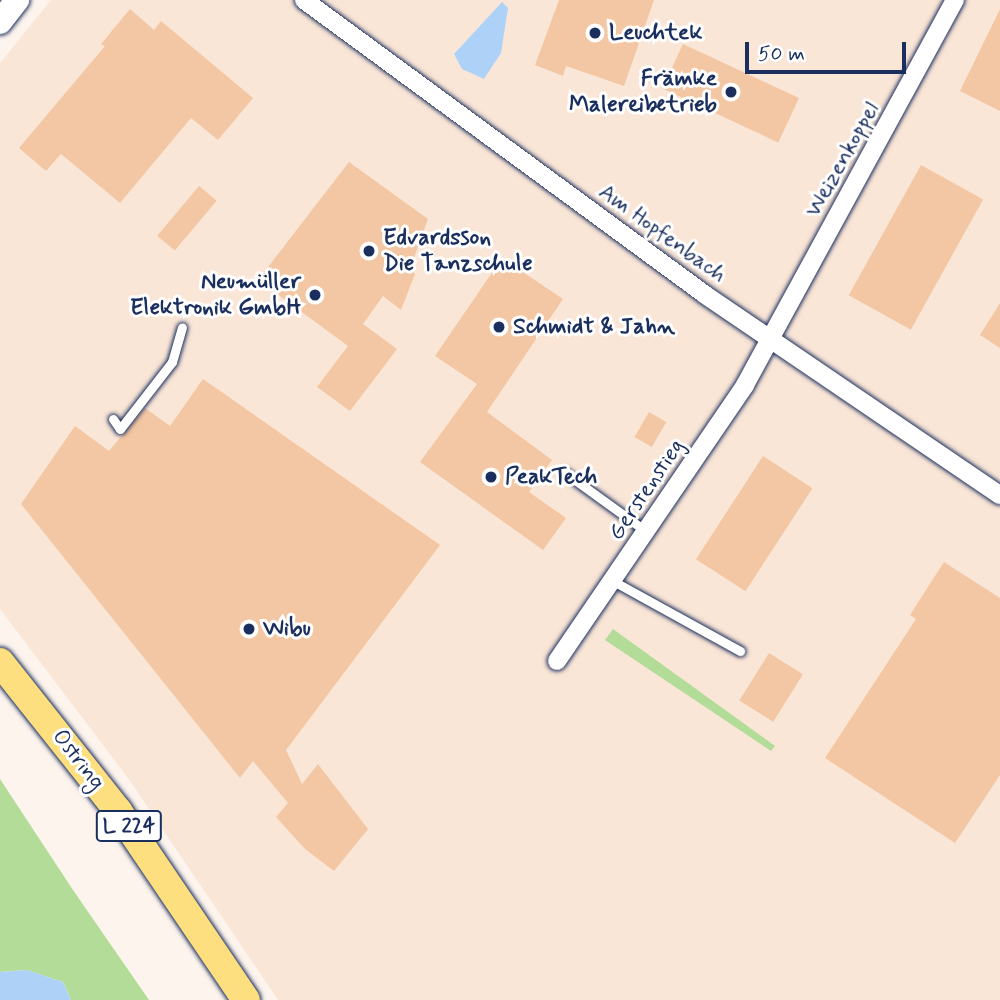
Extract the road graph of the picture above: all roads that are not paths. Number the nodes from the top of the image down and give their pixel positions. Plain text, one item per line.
1 (17, 0) edge
2 (304, 0) edge
3 (955, 0) edge
4 (0, 22) edge
5 (182, 327) dead end
6 (769, 340) junction
7 (113, 419) dead end
8 (564, 472) dead end
9 (1000, 495) edge
10 (648, 533) junction
11 (615, 582) junction
12 (740, 651) dead end
13 (557, 661) dead end
14 (0, 662) edge
15 (246, 1000) edge

1 - 4 main road
2 - 6 street, Am Hopfenbach
3 - 6 street, Weizenkoppel
5 - 7 lane
6 - 9 street, Am Hopfenbach
6 - 10 street, Gerstenstieg
8 - 10 lane
10 - 11 street, Gerstenstieg
11 - 12 lane
11 - 13 street, Gerstenstieg
14 - 15 main road, Ostring / L 224

